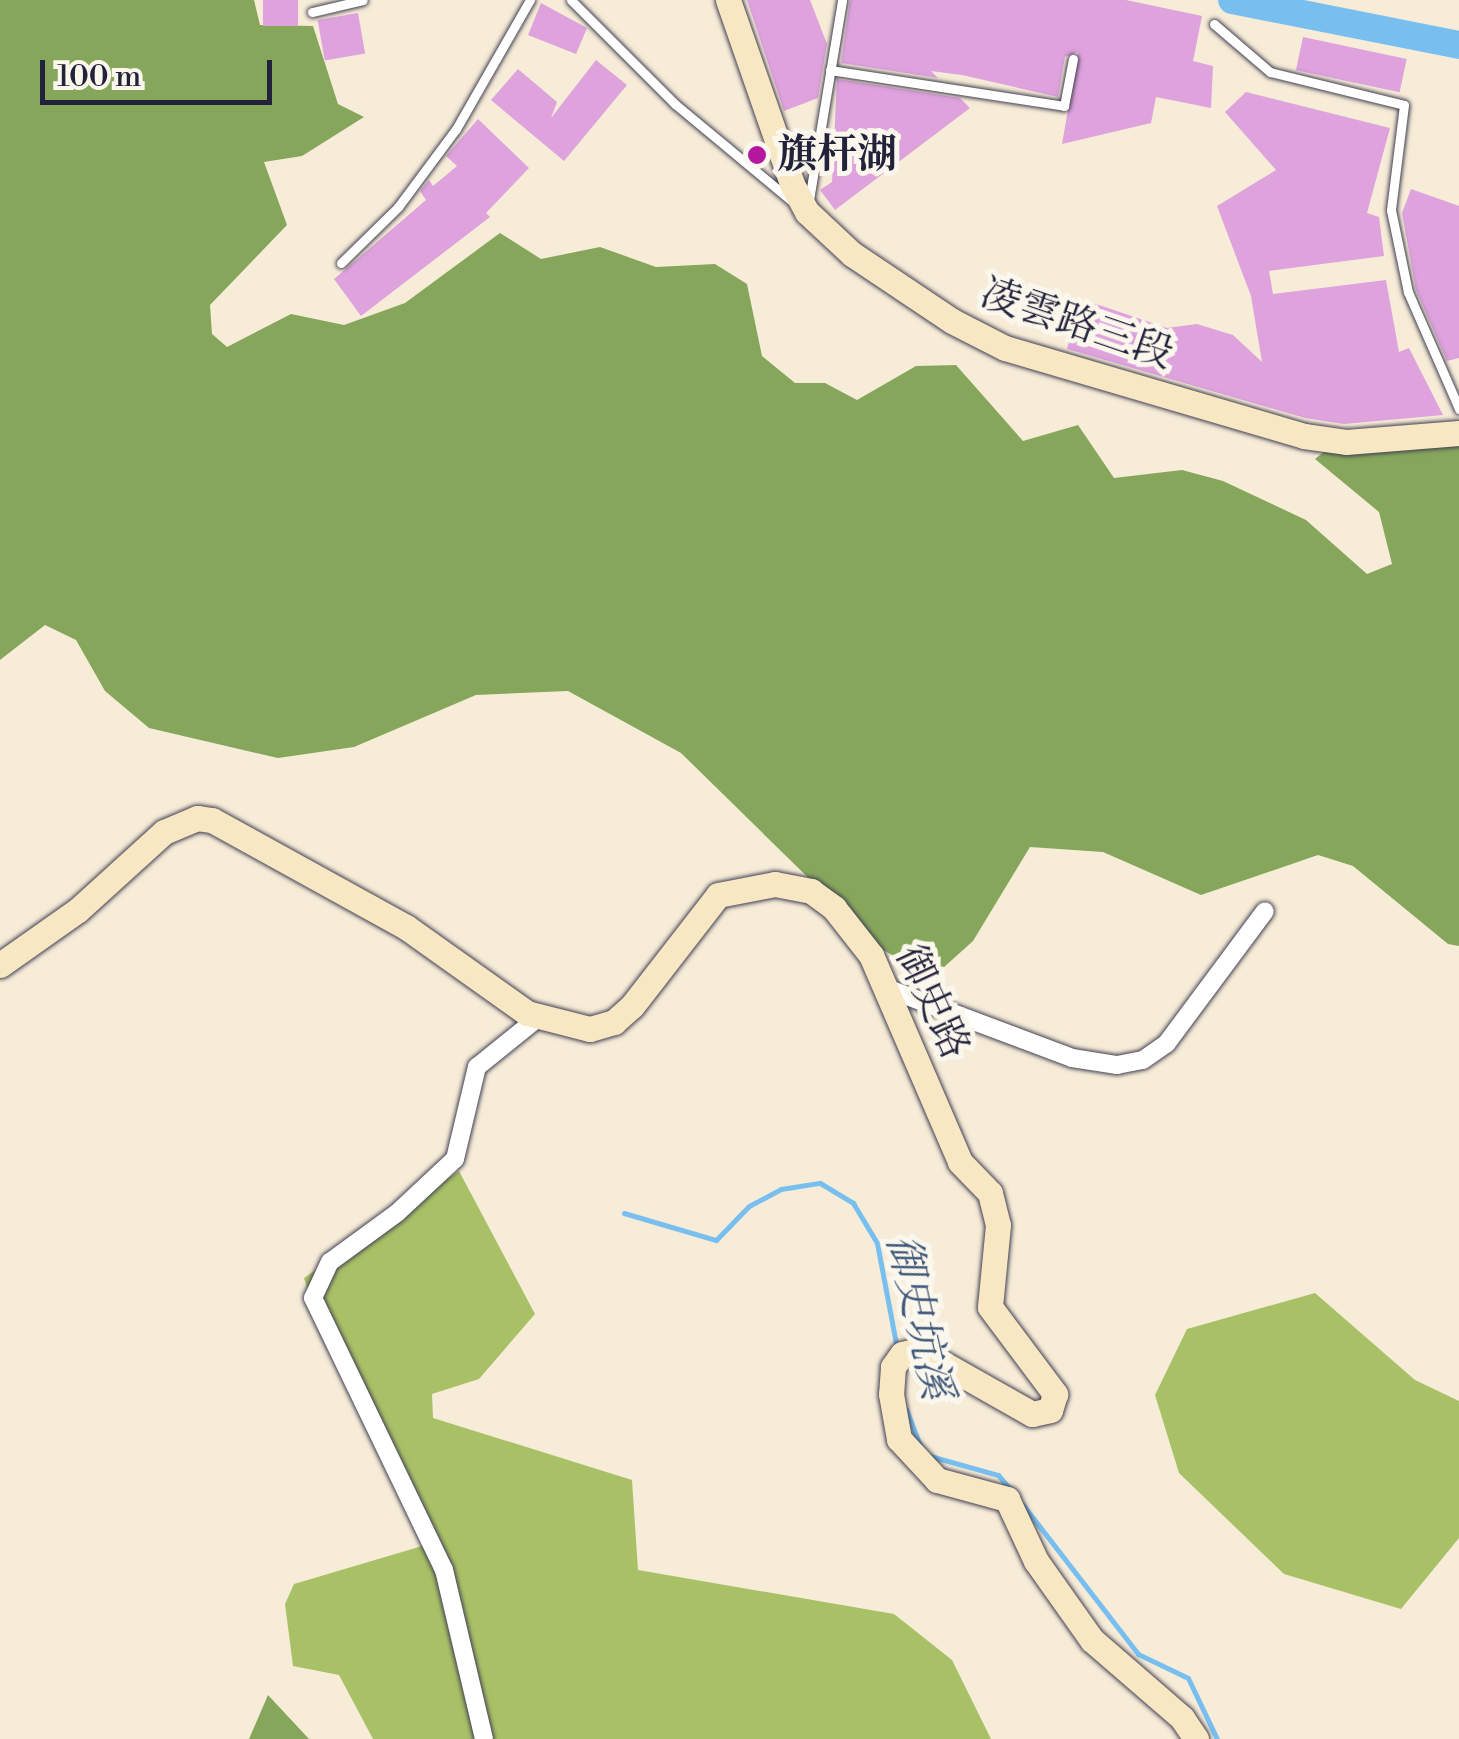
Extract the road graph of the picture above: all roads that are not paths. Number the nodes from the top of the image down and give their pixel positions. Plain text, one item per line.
1 (363, 0) edge
2 (530, 0) edge
3 (571, 0) edge
4 (728, 0) edge
5 (842, 0) edge
6 (312, 12) dead end
7 (1214, 24) dead end
8 (1072, 59) dead end
9 (830, 70) junction
10 (807, 212) junction
11 (341, 263) dead end
12 (1459, 409) edge
13 (1459, 433) edge
14 (1265, 911) dead end
15 (0, 965) edge
16 (886, 988) junction
17 (539, 1017) junction
18 (484, 1739) edge
19 (1196, 1739) edge

1 - 6 lane
2 - 11 lane
3 - 10 lane
4 - 10 street, 凌雲路三段
5 - 9 lane
7 - 12 lane
8 - 9 lane
9 - 10 lane
10 - 13 street, 凌雲路三段
14 - 16 street
15 - 17 street, 御史路
16 - 17 street, 御史路
16 - 19 street, 御史路
17 - 18 street

